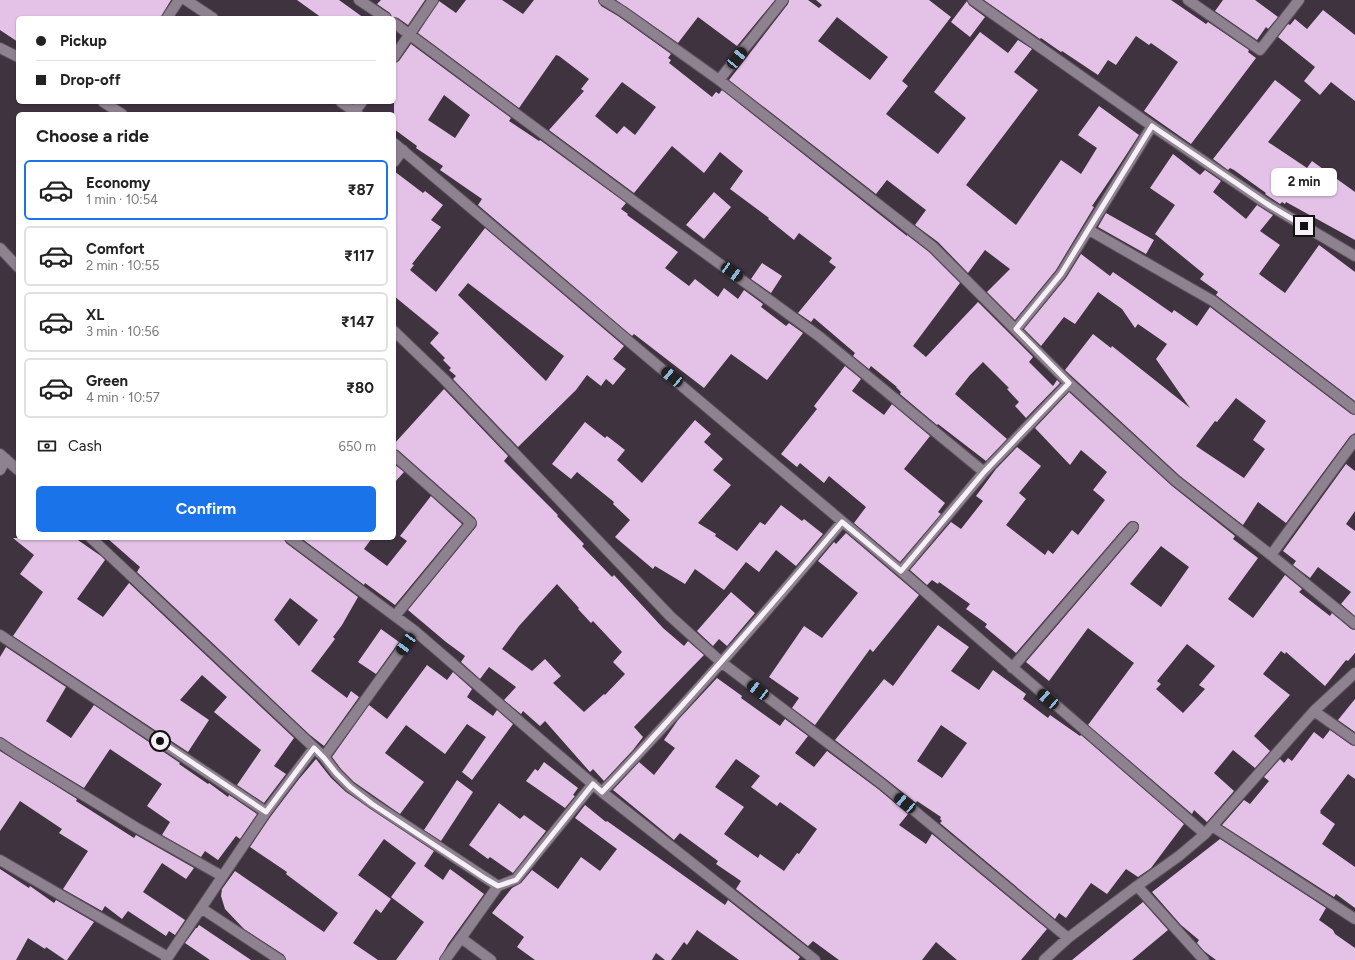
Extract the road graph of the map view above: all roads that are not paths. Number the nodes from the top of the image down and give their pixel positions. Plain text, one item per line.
1 (179, 0) edge
2 (186, 0) edge
3 (359, 0) edge
4 (432, 0) edge
5 (604, 0) edge
6 (783, 0) edge
7 (973, 0) edge
8 (1188, 0) edge
9 (1299, 0) edge
10 (168, 16) edge
11 (210, 16) edge
12 (383, 16) edge
13 (396, 24) edge
14 (410, 34) junction
15 (0, 48) edge
16 (396, 54) edge
17 (16, 56) edge
18 (719, 80) junction
19 (110, 104) edge
20 (344, 104) edge
21 (120, 112) edge
22 (356, 112) edge
23 (1152, 126) junction
24 (396, 144) edge
25 (403, 150) junction
26 (396, 159) edge
27 (1089, 230) junction
28 (0, 248) edge
29 (1355, 256) edge
30 (16, 265) edge
31 (1016, 329) junction
32 (396, 333) edge
33 (1069, 383) junction
34 (1355, 410) edge
35 (1355, 440) edge
36 (3, 457) edge
37 (396, 458) edge
38 (16, 468) edge
39 (0, 470) edge
40 (984, 472) junction
41 (842, 522) junction
42 (1133, 527) dead end
43 (93, 540) edge
44 (293, 540) edge
45 (1271, 555) junction
46 (901, 571) junction
47 (395, 616) junction
48 (1355, 624) edge
49 (415, 631) junction
50 (0, 635) edge
51 (721, 662) junction
52 (1012, 668) junction
53 (1355, 673) edge
54 (1314, 711) junction
55 (1355, 740) edge
56 (0, 744) edge
57 (314, 748) junction
58 (324, 758) junction
59 (593, 784) junction
60 (602, 792) junction
61 (266, 812) junction
62 (1212, 826) junction
63 (1205, 834) junction
64 (0, 860) edge
65 (222, 876) junction
66 (498, 886) junction
67 (1136, 886) junction
68 (201, 908) junction
69 (1355, 919) edge
70 (461, 938) junction
71 (1068, 938) junction
72 (167, 958) edge
73 (280, 960) edge
74 (445, 960) edge
75 (491, 960) edge
76 (815, 960) edge
77 (1044, 960) edge
78 (1204, 960) edge

1 - 10 street
2 - 11 street
3 - 12 street
4 - 14 street
5 - 18 street
6 - 18 street
7 - 23 street
8 - 9 street
13 - 14 street
14 - 16 street
14 - 40 street
15 - 17 street
18 - 31 street
19 - 21 street
20 - 22 street
23 - 27 street
23 - 29 street
24 - 25 street
25 - 26 street
25 - 41 street
27 - 31 street
27 - 34 street
28 - 30 street
31 - 33 street
32 - 51 street
33 - 40 street
33 - 45 street
35 - 45 street
36 - 38 street
36 - 39 street
37 - 47 street
40 - 46 street
41 - 46 street
41 - 51 street
42 - 52 street
43 - 57 street
44 - 47 street
45 - 48 street
46 - 52 street
47 - 49 street
49 - 58 street
49 - 59 street
50 - 61 street
51 - 60 street
51 - 71 street
52 - 63 street
53 - 54 street
54 - 55 street
54 - 62 street
56 - 65 street
57 - 58 street
57 - 61 street
58 - 66 street
59 - 60 street
59 - 66 street
60 - 76 street
61 - 65 street
62 - 63 street
62 - 69 street
63 - 67 street
64 - 72 street
65 - 68 street
66 - 70 street
67 - 71 street
67 - 78 street
68 - 72 street
68 - 73 street
70 - 74 street
70 - 75 street
71 - 77 street

